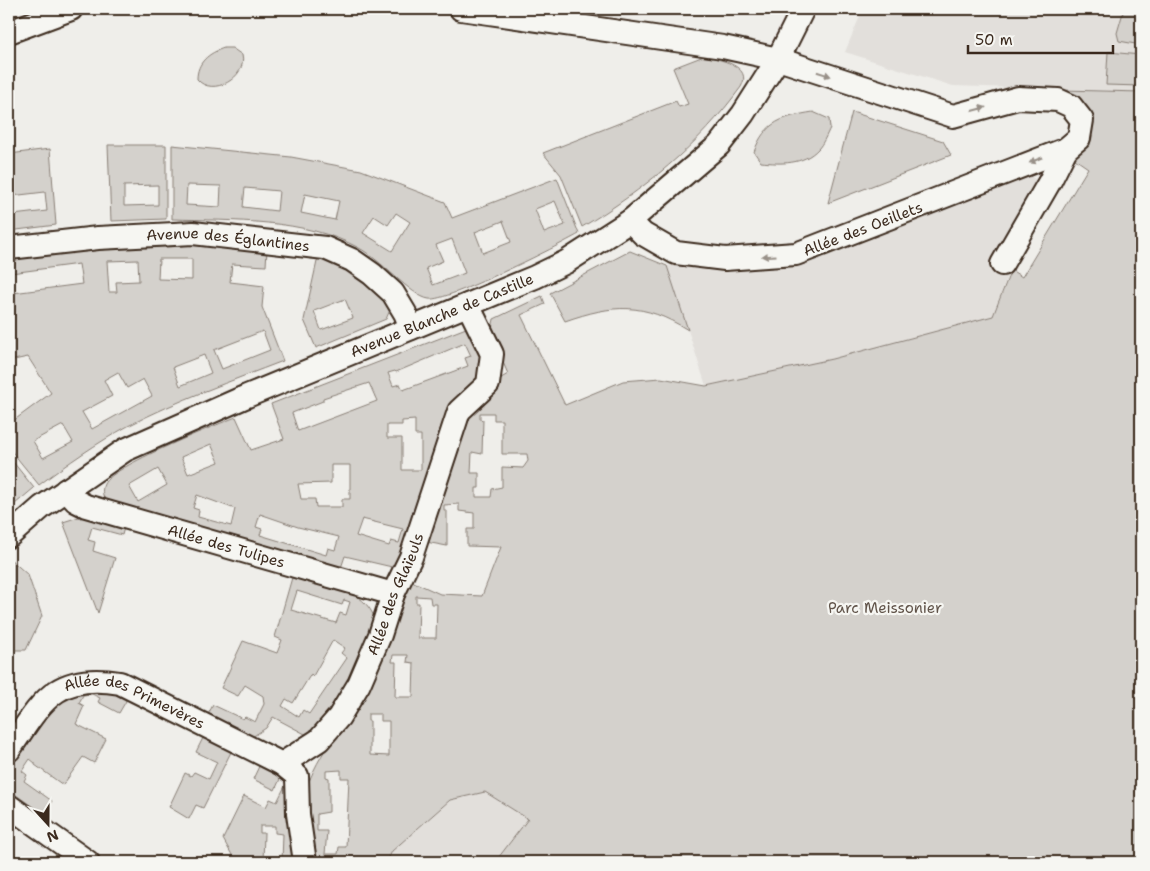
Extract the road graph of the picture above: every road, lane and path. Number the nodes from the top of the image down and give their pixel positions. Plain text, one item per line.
1 (71, 9) edge
2 (461, 9) edge
3 (803, 9) edge
4 (9, 32) edge
5 (778, 59) junction
6 (1066, 149) junction
7 (630, 221) junction
8 (9, 248) edge
9 (1002, 264) dead end
10 (468, 305) junction
11 (411, 328) junction
12 (66, 490) junction
13 (9, 536) edge
14 (393, 594) junction
15 (9, 750) edge
16 (282, 764) junction
17 (9, 806) edge
18 (88, 862) edge
19 (305, 862) edge

1 - 4 street
2 - 5 street
3 - 5 street, Avenue Blanche de Castille
5 -> 6 street
5 - 7 street, Avenue Blanche de Castille
6 -> 7 street, Allée des Oeillets
6 - 9 street
7 - 10 street, Avenue Blanche de Castille
8 - 11 street, Avenue des Églantines
10 - 11 street, Avenue Blanche de Castille
10 - 14 street, Allée des Glaïeuls
11 - 12 street, Avenue Blanche de Castille
12 - 13 street, Avenue Blanche de Castille
12 - 14 street, Allée des Tulipes
14 - 16 street, Allée des Glaïeuls
15 - 16 street, Allée des Primevères
16 - 19 street
17 - 18 street

